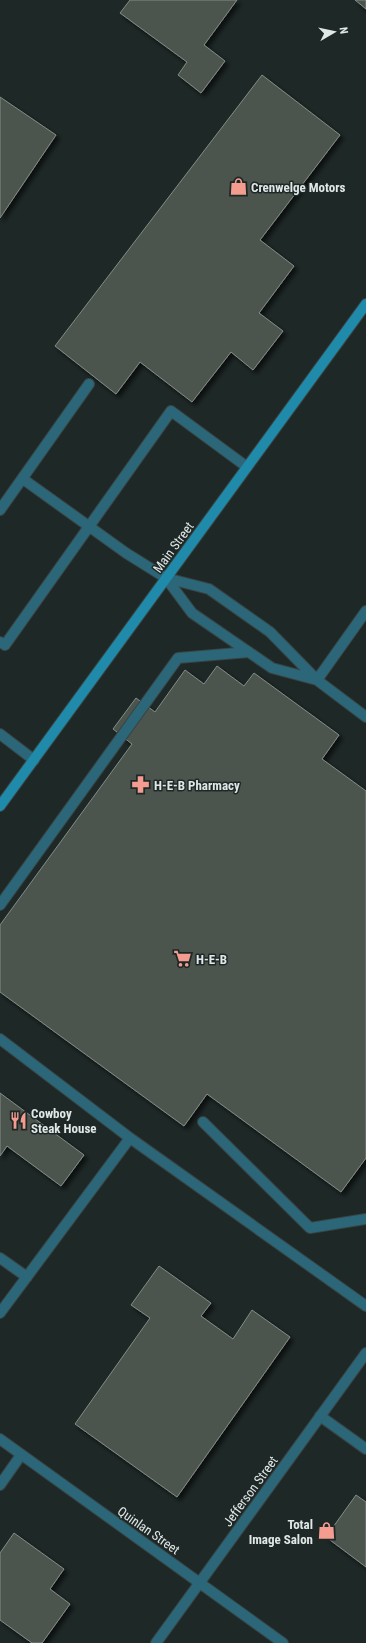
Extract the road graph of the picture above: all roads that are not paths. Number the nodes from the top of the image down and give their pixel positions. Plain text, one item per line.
1 (366, 304) edge
2 (89, 384) dead end
3 (247, 467) junction
4 (23, 478) junction
5 (0, 510) edge
6 (89, 527) junction
7 (166, 578) junction
8 (366, 611) edge
9 (0, 642) edge
10 (249, 652) junction
11 (317, 680) junction
12 (366, 717) edge
13 (0, 734) edge
14 (34, 760) junction
15 (0, 806) edge
16 (0, 905) edge
17 (0, 1039) edge
18 (203, 1122) dead end
19 (130, 1138) junction
20 (366, 1219) edge
21 (0, 1258) edge
22 (27, 1277) junction
23 (366, 1306) edge
24 (0, 1313) edge
25 (366, 1353) edge
26 (320, 1416) junction
27 (0, 1439) edge
28 (366, 1449) edge
29 (21, 1455) junction
30 (0, 1485) edge
31 (200, 1582) junction
32 (156, 1643) edge
33 (283, 1643) edge

1 - 3 main road, Main Street
2 - 4 street
3 - 6 street
3 - 7 main road, Main Street
4 - 5 street
4 - 6 street
6 - 7 street
6 - 9 street
7 - 10 street
7 - 11 street
7 - 14 main road, Main Street
8 - 11 street
10 - 11 street
10 - 16 street
11 - 12 street
13 - 14 street
14 - 15 main road, Main Street
17 - 19 street
18 - 20 street
19 - 22 street
19 - 23 street
21 - 22 street
22 - 24 street
25 - 26 street, Jefferson Street
26 - 28 street
26 - 31 street, Jefferson Street
27 - 29 street, Quinlan Street
29 - 30 street
29 - 31 street, Quinlan Street
31 - 32 street, Jefferson Street
31 - 33 street, Quinlan Street

